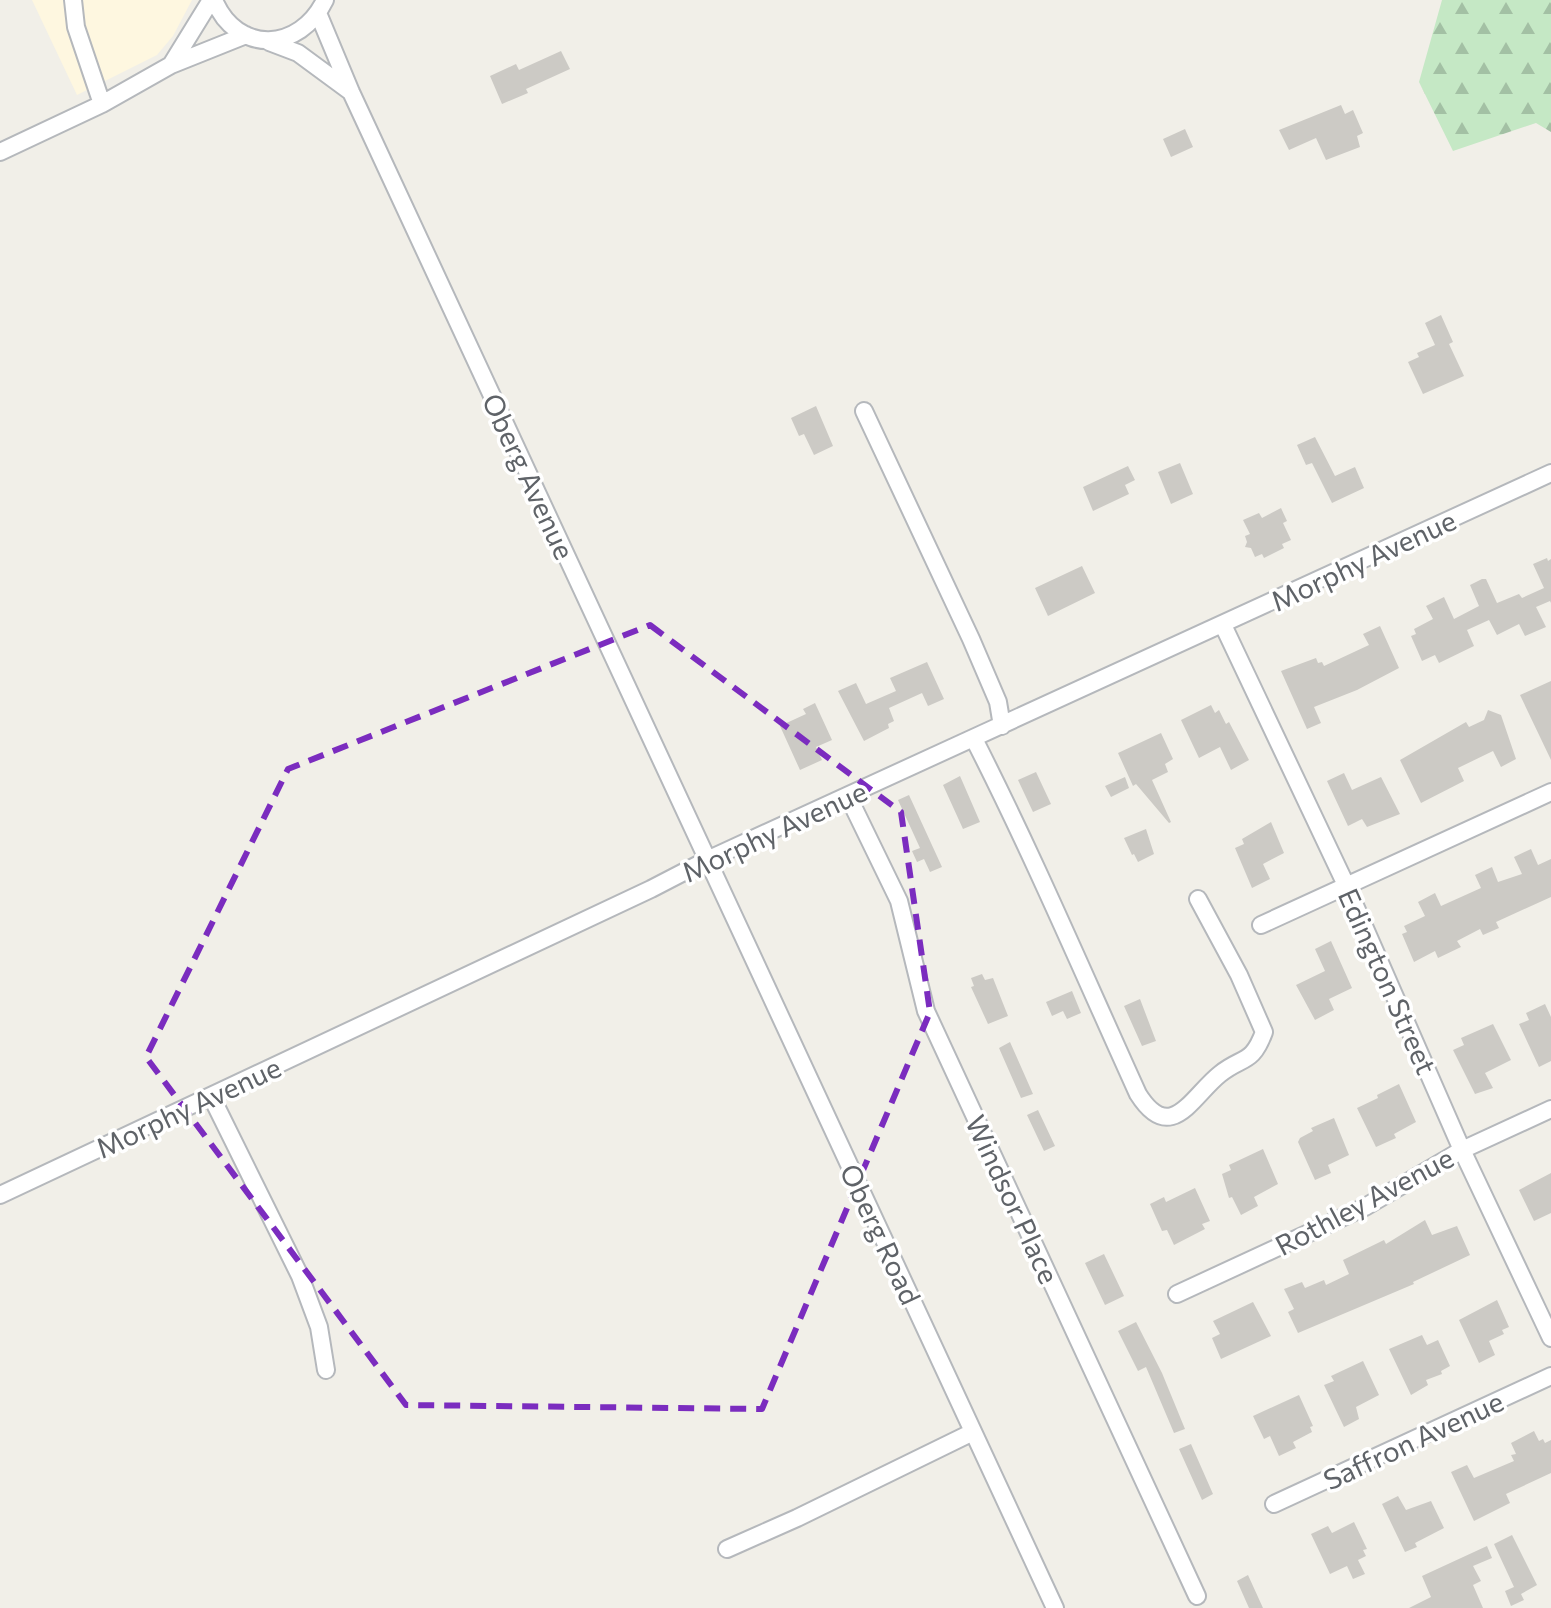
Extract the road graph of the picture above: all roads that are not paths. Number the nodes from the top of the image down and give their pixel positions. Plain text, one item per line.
1 (73, 0) edge
2 (213, 0) edge
3 (322, 7) edge
4 (246, 35) junction
5 (264, 40) junction
6 (171, 65) junction
7 (351, 92) junction
8 (102, 104) junction
9 (0, 152) edge
10 (864, 411) dead end
11 (1551, 473) edge
12 (1223, 625) junction
13 (1002, 726) junction
14 (974, 739) junction
15 (1551, 792) edge
16 (848, 796) junction
17 (707, 860) junction
18 (1346, 885) junction
19 (1198, 899) dead end
20 (1261, 925) dead end
21 (211, 1096) junction
22 (1551, 1109) edge
23 (1462, 1150) junction
24 (0, 1195) edge
25 (1177, 1294) dead end
26 (1551, 1338) edge
27 (326, 1370) dead end
28 (1551, 1376) edge
29 (973, 1432) junction
30 (1274, 1504) dead end
31 (727, 1549) dead end
32 (1197, 1596) dead end
33 (1055, 1608) edge

1 - 8 street
2 - 4 street
2 - 6 street
3 - 5 street
3 - 7 street, Oberg Avenue
4 - 5 street, Oberg Avenue
4 - 6 street
5 - 7 street, Oberg Avenue
6 - 8 street
7 - 17 street, Oberg Avenue
8 - 9 street
10 - 13 street
11 - 12 street, Morphy Avenue
12 - 13 street, Morphy Avenue
12 - 18 street, Edington Street
13 - 14 street, Morphy Avenue
14 - 16 street, Morphy Avenue
14 - 19 street
15 - 18 street
16 - 17 street, Morphy Avenue
16 - 32 street, Windsor Place
17 - 21 street, Morphy Avenue
17 - 29 street, Oberg Road
18 - 20 street
18 - 23 street, Edington Street
21 - 24 street, Morphy Avenue
21 - 27 street
22 - 23 street, Rothley Avenue
23 - 25 street, Rothley Avenue
23 - 26 street, Edington Street
28 - 30 street, Saffron Avenue
29 - 31 street
29 - 33 street, Oberg Road

